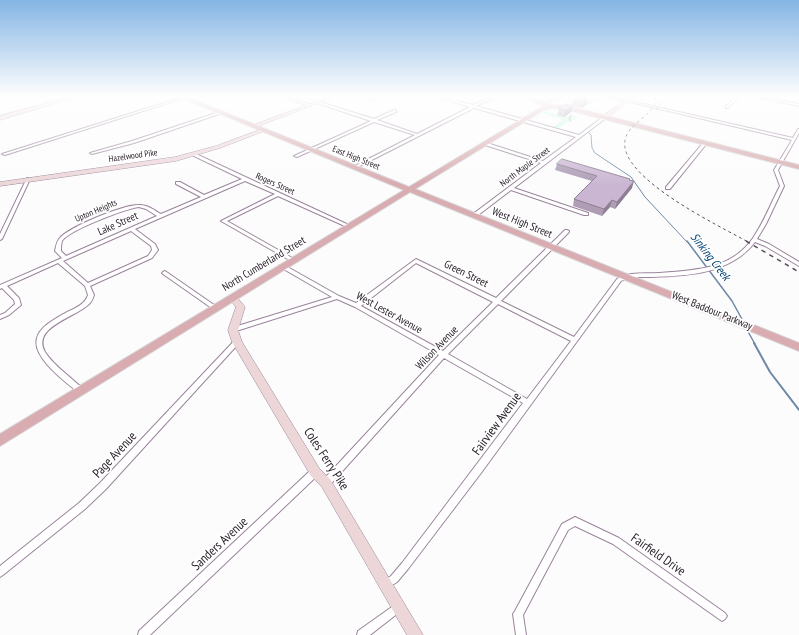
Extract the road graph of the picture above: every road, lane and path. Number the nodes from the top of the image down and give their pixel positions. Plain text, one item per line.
1 (91, 127) edge
2 (180, 127) edge
3 (256, 127) edge
4 (359, 127) edge
5 (393, 127) edge
6 (434, 127) edge
7 (514, 127) edge
8 (544, 127) edge
9 (591, 127) edge
10 (642, 127) edge
11 (741, 127) edge
12 (264, 130) junction
13 (799, 130) edge
14 (418, 135) junction
15 (578, 136) junction
16 (794, 139) junction
17 (705, 143) junction
18 (486, 144) junction
19 (311, 149) junction
20 (92, 153) dead end
21 (4, 154) dead end
22 (195, 155) junction
23 (296, 156) dead end
24 (780, 162) junction
25 (544, 163) junction
26 (355, 167) junction
27 (799, 167) edge
28 (28, 179) junction
29 (245, 179) junction
30 (178, 183) dead end
31 (0, 184) edge
32 (511, 188) junction
33 (668, 188) dead end
34 (411, 190) junction
35 (278, 194) junction
36 (204, 197) junction
37 (586, 214) dead end
38 (475, 215) junction
39 (161, 216) junction
40 (349, 226) junction
41 (132, 229) junction
42 (567, 231) dead end
43 (1, 237) edge
44 (754, 240) junction
45 (552, 246) junction
46 (66, 258) junction
47 (293, 260) junction
48 (59, 261) junction
49 (799, 264) edge
50 (282, 266) junction
51 (166, 273) dead end
52 (624, 276) junction
53 (87, 285) junction
54 (2, 286) edge
55 (232, 297) junction
56 (337, 297) junction
57 (497, 301) junction
58 (357, 306) junction
59 (214, 308) junction
60 (0, 317) edge
61 (235, 336) junction
62 (575, 340) junction
63 (799, 346) edge
64 (443, 355) junction
65 (81, 391) junction
66 (527, 402) junction
67 (0, 441) edge
68 (315, 472) junction
69 (326, 482) junction
70 (0, 572) edge
71 (386, 584) junction
72 (399, 607) junction
73 (722, 616) dead end
74 (142, 635) edge
75 (362, 635) edge
76 (415, 635) edge
77 (522, 635) edge

1 - 21 street
2 - 20 street
3 - 12 main road, East High Street
4 - 19 street
5 - 14 street
6 - 14 street
7 - 18 main road, North Cumberland Street
8 - 15 street
9 - 15 street, North Maple Street
10 - 17 main road
11 - 16 street
12 - 19 main road, East High Street
12 - 22 street, Hazelwood Pike
13 - 16 street
14 - 26 street
15 - 25 street, North Maple Street
16 - 24 street
17 - 24 main road
17 - 33 street
18 - 25 street
18 - 34 main road, North Cumberland Street
19 - 23 street
19 - 26 main road, East High Street
22 - 28 street, Hazelwood Pike
22 - 29 street, Rogers Street
24 - 27 main road
24 - 44 street
25 - 32 street, North Maple Street
26 - 34 main road, East High Street
28 - 31 street, Hazelwood Pike
28 - 43 street
29 - 35 street, Rogers Street
29 - 36 street, Lake Street
30 - 36 street
32 - 37 street
32 - 38 street, North Maple Street
34 - 38 main road, West High Street
34 - 40 main road, North Cumberland Street
35 - 40 street, Rogers Street
35 - 47 street
36 - 39 street, Lake Street
38 - 45 main road, West High Street
39 - 41 street, Lake Street
39 - 46 street, Upton Heights
40 - 47 main road, North Cumberland Street
41 - 46 street, Lake Street
41 - 53 street
42 - 45 street, Wilson Avenue
44 - 49 street
44 - 52 street
45 - 52 main road, West High Street
45 - 57 street, Wilson Avenue
46 - 48 street, Lake Street
47 - 50 main road, North Cumberland Street
48 - 53 street
48 - 54 street, Lake Street
50 - 55 main road, North Cumberland Street
50 - 56 street, West Lester Avenue
51 - 59 street
52 - 62 street, Fairview Avenue
52 - 63 main road, West Baddour Parkway
53 - 65 street
54 - 60 street
55 - 59 main road, North Cumberland Street
55 - 61 street
56 - 58 street, West Lester Avenue
56 - 61 street
57 - 58 street, Green Street
57 - 62 street, Green Street
57 - 64 street, Wilson Avenue
58 - 64 street, West Lester Avenue
59 - 65 main road, North Cumberland Street
61 - 68 street, Coles Ferry Pike
61 - 70 street, Page Avenue
62 - 66 street, Fairview Avenue
64 - 66 street, West Lester Avenue
64 - 69 street, Wilson Avenue
65 - 67 main road, North Cumberland Street
66 - 71 street, Fairview Avenue
68 - 69 street, Coles Ferry Pike
68 - 74 street, Sanders Avenue
69 - 71 street, Coles Ferry Pike
71 - 72 street, Coles Ferry Pike
72 - 75 street
72 - 76 street, Coles Ferry Pike
73 - 77 street, Fairfield Drive

